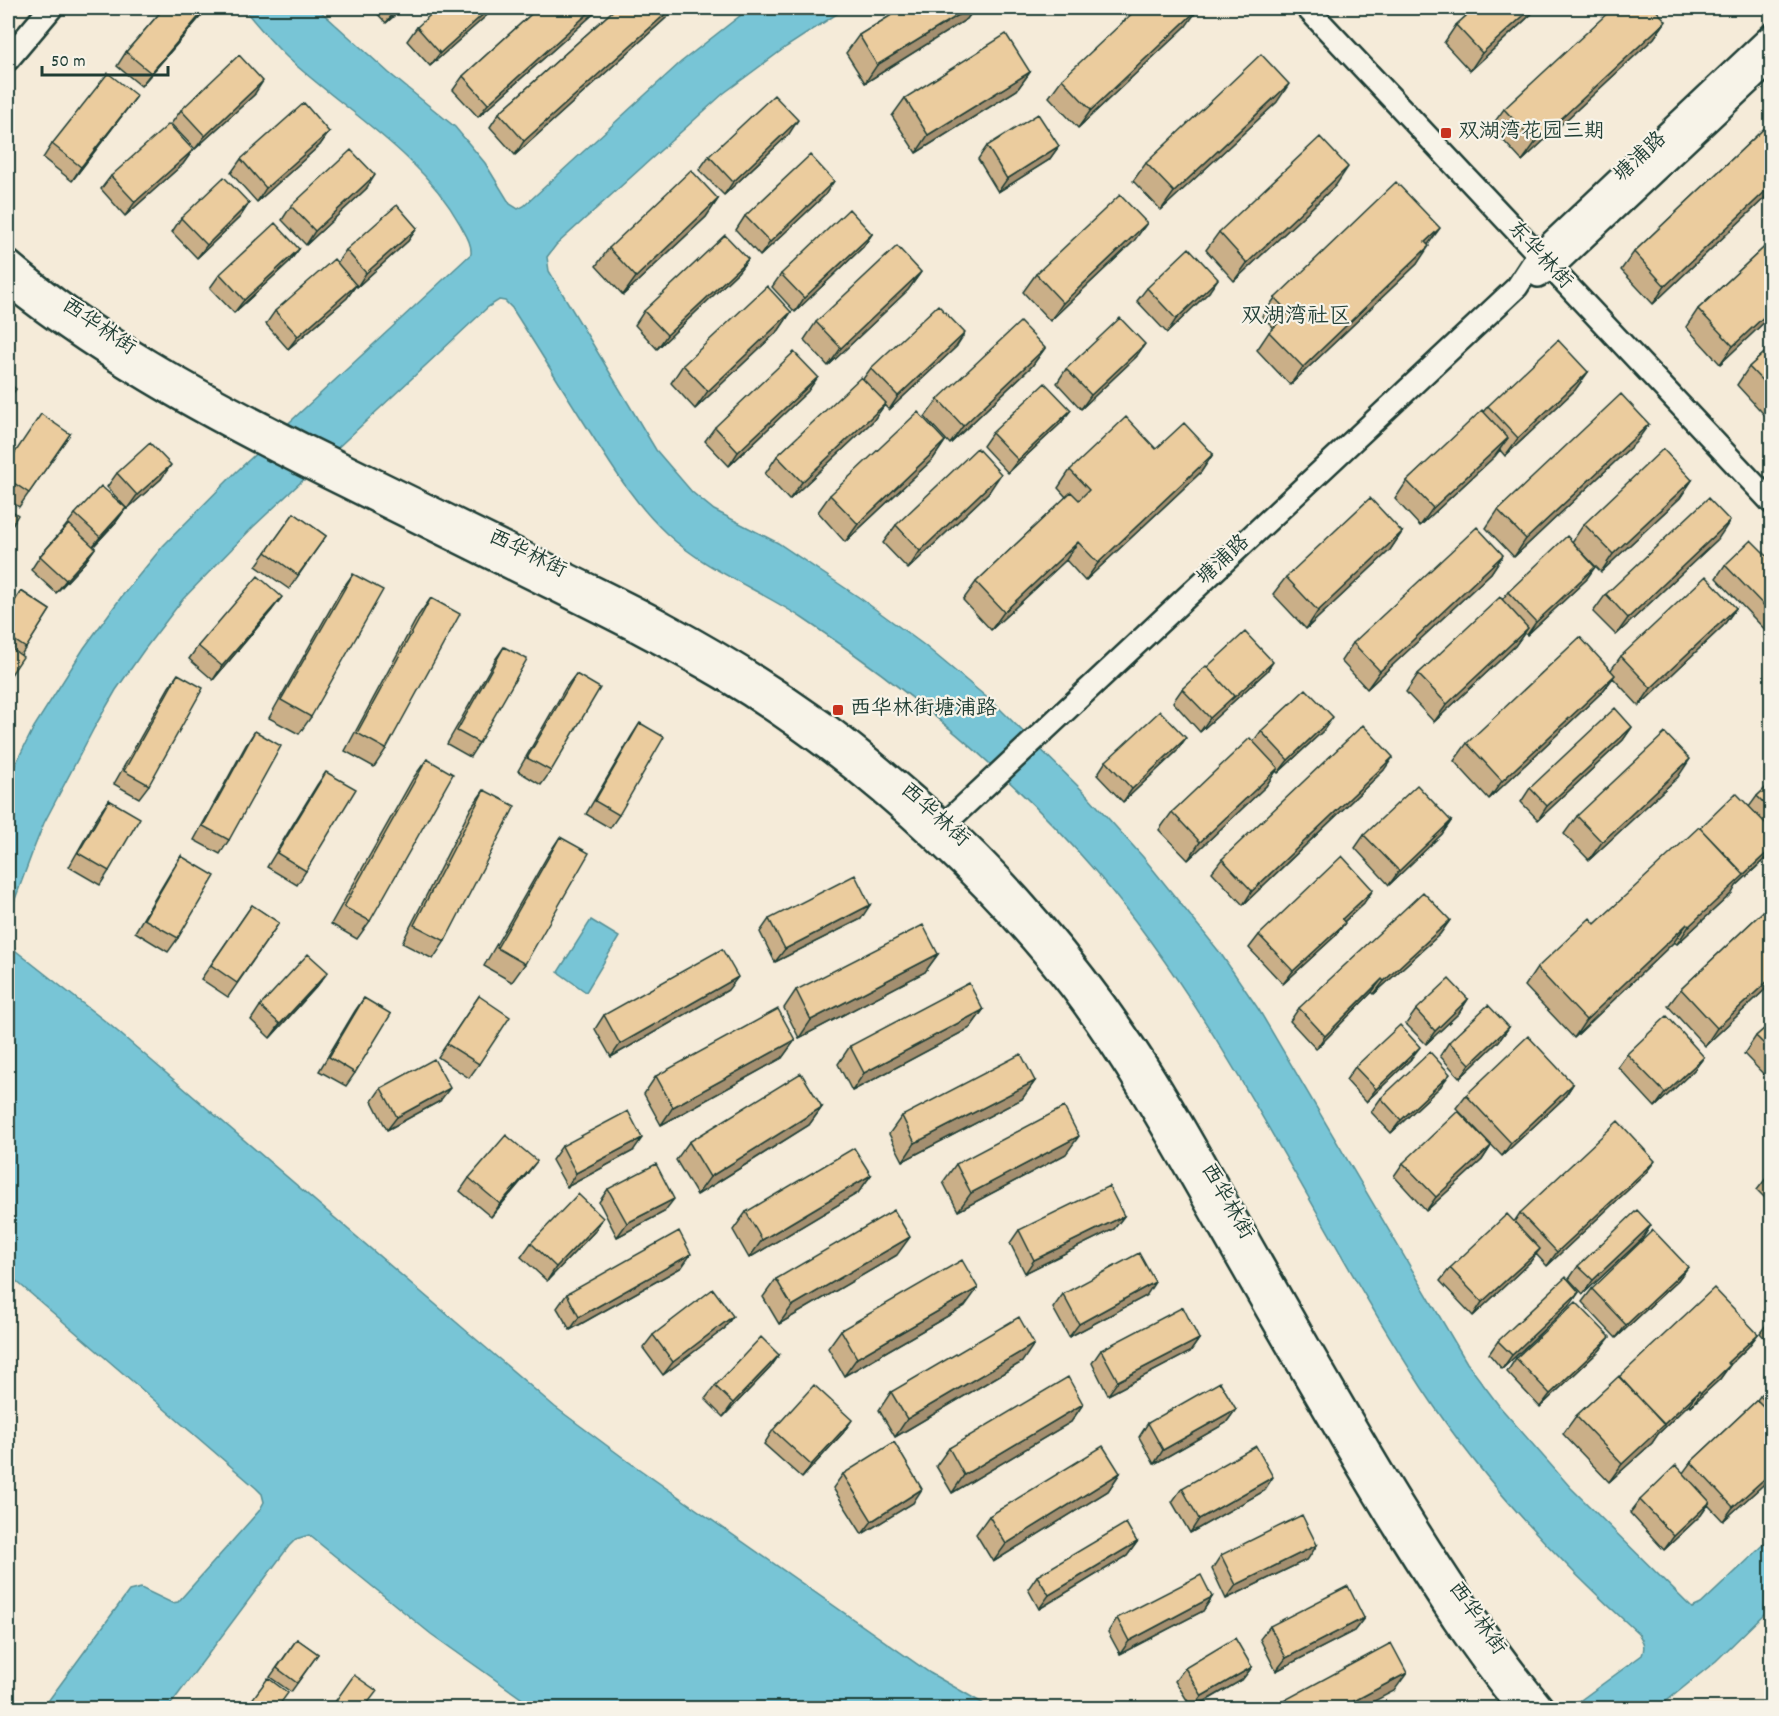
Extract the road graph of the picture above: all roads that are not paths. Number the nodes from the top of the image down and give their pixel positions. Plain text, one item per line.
1 (51, 8) edge
2 (1307, 8) edge
3 (1772, 34) edge
4 (8, 59) edge
5 (1772, 61) edge
6 (8, 261) edge
7 (1545, 262) junction
8 (8, 284) edge
9 (264, 435) junction
10 (1772, 503) edge
11 (939, 830) junction
12 (1520, 1708) edge
13 (1544, 1708) edge

1 - 4 main road
2 - 7 street, 东华林街
3 - 7 street, 塘浦路
5 - 7 street, 塘浦路
6 - 9 main road, 西华林街
7 - 10 street, 东华林街
7 - 11 street, 塘浦路
8 - 9 main road, 西华林街
9 - 11 main road, 西华林街
11 - 12 main road, 西华林街
11 - 13 main road, 西华林街

